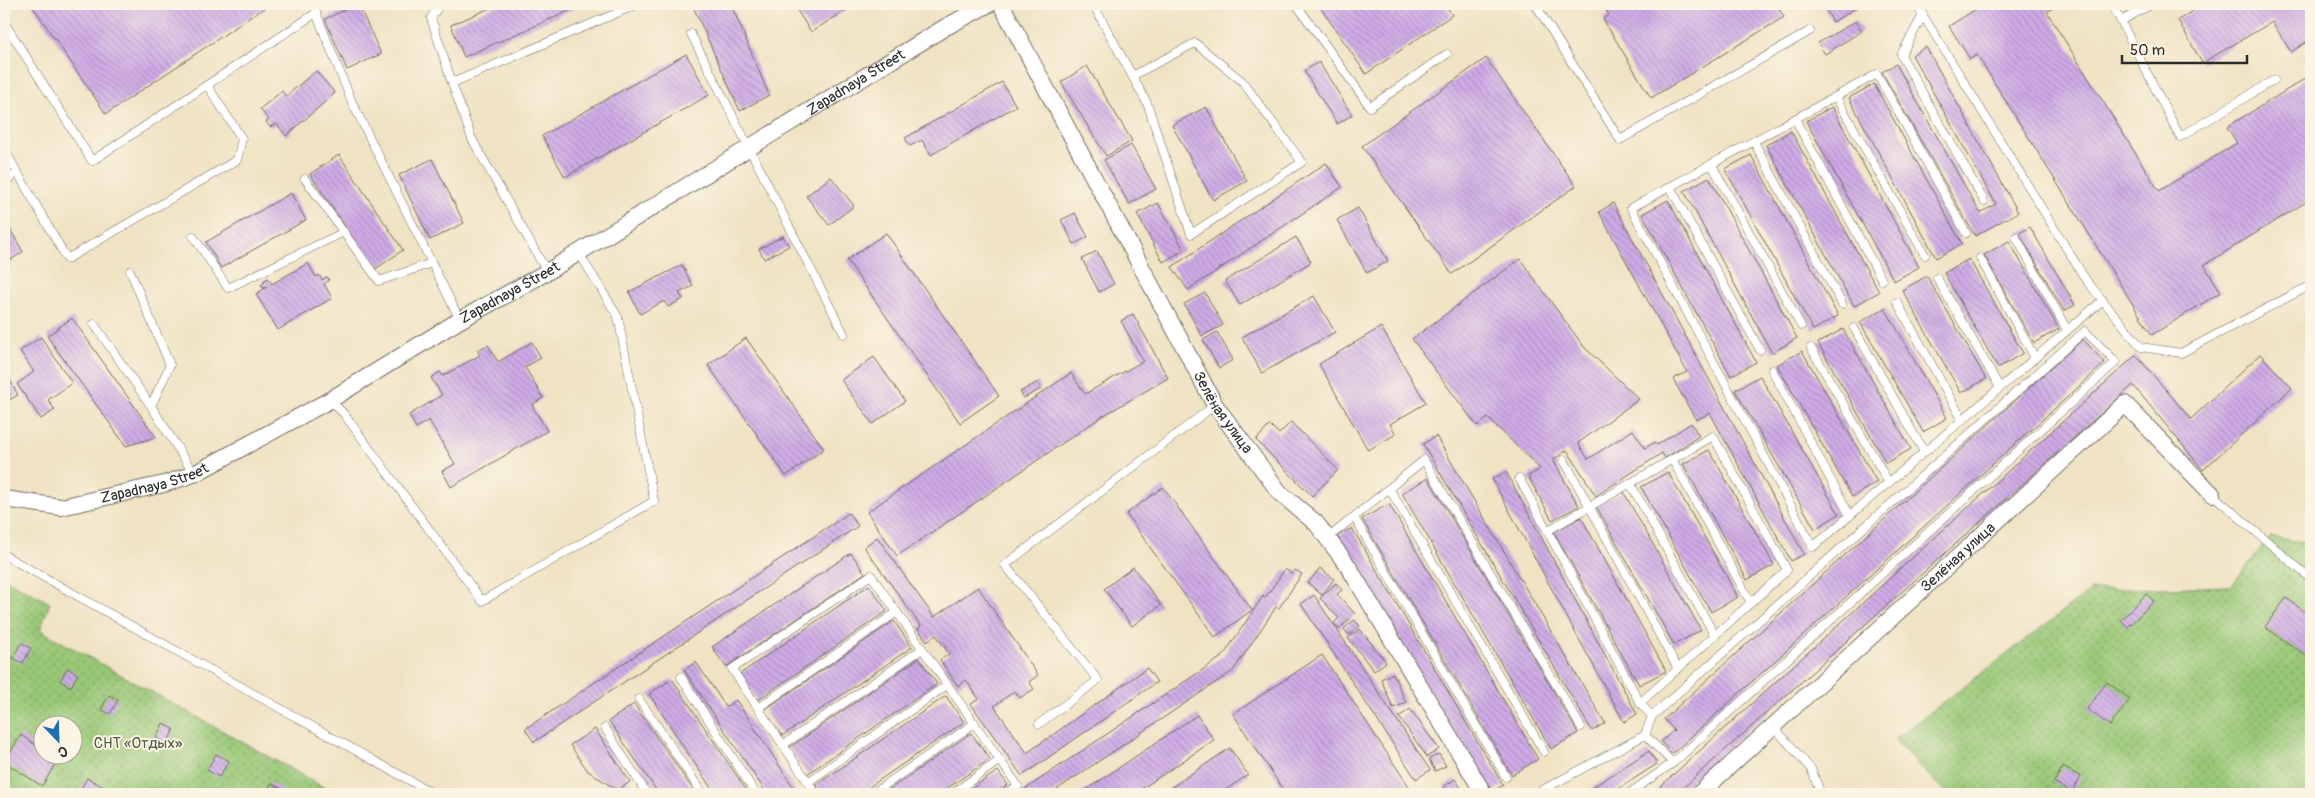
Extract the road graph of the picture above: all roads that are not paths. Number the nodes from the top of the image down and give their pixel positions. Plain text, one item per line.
1 (317, 4) edge
2 (440, 4) edge
3 (638, 4) edge
4 (989, 4) edge
5 (1001, 4) edge
6 (1093, 4) edge
7 (1296, 4) edge
8 (1535, 4) edge
9 (1916, 4) edge
10 (2112, 4) edge
11 (2152, 4) edge
12 (969, 8) edge
13 (316, 13) junction
14 (1923, 15) junction
15 (2121, 21) junction
16 (4, 22) edge
17 (1810, 31) dead end
18 (691, 34) dead end
19 (1447, 54) dead end
20 (1132, 76) junction
21 (2274, 80) dead end
22 (452, 83) junction
23 (207, 84) junction
24 (1836, 97) junction
25 (1796, 119) junction
26 (1754, 142) junction
27 (749, 148) junction
28 (4, 149) edge
29 (1712, 165) junction
30 (18, 174) junction
31 (305, 178) dead end
32 (4, 182) edge
33 (1670, 187) junction
34 (1984, 201) dead end
35 (344, 232) junction
36 (1966, 233) dead end
37 (193, 236) dead end
38 (2016, 237) dead end
39 (579, 253) junction
40 (1925, 256) dead end
41 (1980, 258) dead end
42 (432, 263) junction
43 (130, 271) dead end
44 (547, 272) junction
45 (1937, 278) dead end
46 (1882, 280) dead end
47 (2311, 286) edge
48 (2103, 300) junction
49 (1897, 302) dead end
50 (1842, 304) dead end
51 (460, 320) junction
52 (94, 324) dead end
53 (1801, 326) dead end
54 (1854, 328) dead end
55 (2067, 330) junction
56 (844, 334) dead end
57 (1811, 348) dead end
58 (1760, 350) dead end
59 (2035, 358) junction
60 (1772, 370) dead end
61 (2000, 388) junction
62 (330, 400) junction
63 (1215, 405) junction
64 (151, 406) junction
65 (1962, 419) junction
66 (1924, 452) junction
67 (1672, 459) junction
68 (1564, 460) dead end
69 (194, 474) junction
70 (1519, 478) dead end
71 (1630, 483) junction
72 (1889, 483) junction
73 (1389, 488) junction
74 (2212, 494) joint
75 (4, 499) edge
76 (1589, 507) junction
77 (1850, 516) junction
78 (1354, 517) junction
79 (1547, 531) junction
80 (1328, 538) junction
81 (4, 555) edge
82 (2311, 579) edge
83 (1751, 603) junction
84 (896, 612) junction
85 (1715, 636) junction
86 (922, 649) junction
87 (1678, 669) junction
88 (681, 677) dead end
89 (948, 684) junction
90 (639, 699) dead end
91 (1640, 703) junction
92 (758, 708) junction
93 (1652, 716) junction
94 (974, 723) junction
95 (1039, 724) dead end
96 (1772, 725) junction
97 (1580, 727) dead end
98 (605, 728) dead end
99 (1645, 735) junction
100 (783, 745) junction
101 (1544, 752) dead end
102 (1000, 760) junction
103 (1673, 763) junction
104 (1506, 777) dead end
105 (808, 782) junction
106 (4, 790) edge
107 (12, 794) edge
108 (434, 794) edge
109 (647, 794) edge
110 (704, 794) edge
111 (756, 794) edge
112 (816, 794) edge
113 (872, 794) edge
114 (952, 794) edge
115 (1006, 794) edge
116 (1484, 794) edge
117 (1535, 794) edge
118 (1628, 794) edge
119 (1698, 794) edge
120 (1820, 794) edge

1 - 13 lane
2 - 22 lane
3 - 22 lane
4 - 12 street, Zapadnaya Street
5 - 63 street, Зелёная улица
6 - 20 lane
7 - 19 lane
8 - 17 lane
9 - 14 lane
10 - 15 lane
11 - 15 lane
12 - 27 street, Zapadnaya Street
13 - 23 lane
13 - 42 lane
14 - 34 lane
14 - 48 lane
15 - 21 lane
16 - 23 lane
18 - 27 lane
20 - 20 lane
22 - 44 lane
23 - 30 lane
24 - 25 lane
24 - 36 lane
24 - 40 lane
25 - 26 lane
25 - 46 lane
26 - 29 lane
26 - 50 lane
27 - 39 street, Zapadnaya Street
27 - 56 lane
28 - 30 lane
29 - 33 lane
29 - 53 lane
30 - 32 lane
31 - 35 lane
33 - 58 lane
33 - 77 lane
35 - 37 lane
35 - 42 lane
38 - 55 lane
39 - 44 street, Zapadnaya Street
39 - 62 lane
41 - 59 lane
42 - 51 lane
43 - 64 lane
44 - 51 street, Zapadnaya Street
45 - 61 lane
47 - 48 lane
48 - 55 lane
49 - 65 lane
51 - 62 street, Zapadnaya Street
52 - 64 lane
54 - 66 lane
55 - 59 lane
57 - 72 lane
59 - 61 lane
60 - 77 lane
61 - 65 lane
62 - 69 street, Zapadnaya Street
63 - 80 street, Зелёная улица
63 - 95 lane
64 - 69 lane
65 - 66 lane
66 - 72 lane
67 - 71 lane
67 - 83 lane
67 - 83 lane
68 - 76 lane
69 - 75 street, Zapadnaya Street
70 - 79 lane
71 - 76 lane
71 - 85 lane
72 - 77 lane
73 - 78 lane
73 - 97 lane
73 - 101 lane
74 - 82 lane
74 - 96 street, Зелёная улица
76 - 79 lane
76 - 87 lane
78 - 80 lane
78 - 104 lane
79 - 91 lane
80 - 116 street, Зелёная улица
81 - 108 lane
83 - 85 lane
84 - 86 lane
84 - 92 lane
84 - 92 lane
85 - 87 lane
86 - 89 lane
86 - 100 lane
87 - 91 lane
88 - 111 lane
89 - 94 lane
89 - 105 lane
90 - 110 lane
91 - 93 lane
92 - 100 lane
93 - 99 lane
93 - 103 lane
94 - 102 lane
94 - 113 lane
96 - 119 street, Зелёная улица
96 - 120 lane
98 - 109 lane
99 - 103 lane
99 - 117 lane
100 - 105 lane
102 - 114 lane
102 - 115 lane
103 - 118 lane
105 - 112 lane
106 - 107 lane

